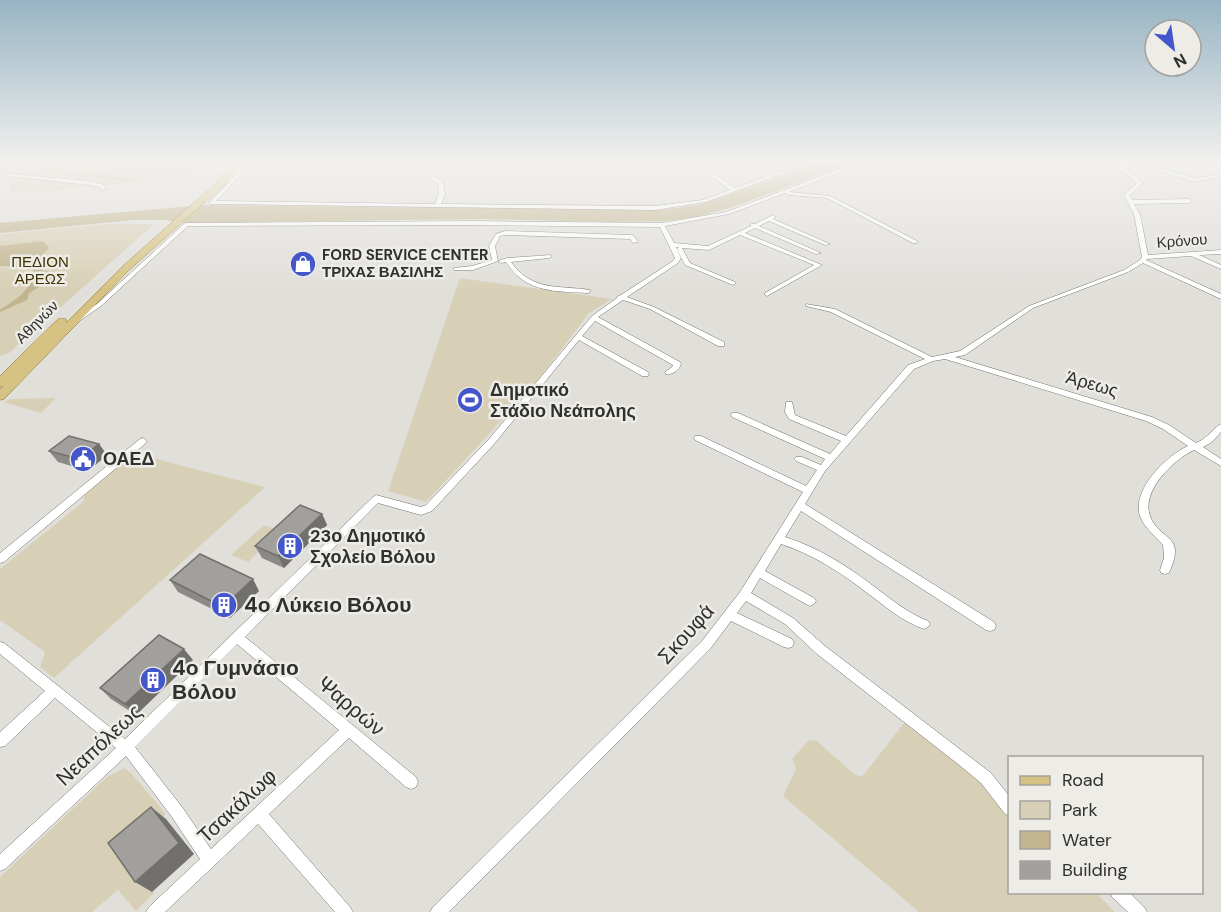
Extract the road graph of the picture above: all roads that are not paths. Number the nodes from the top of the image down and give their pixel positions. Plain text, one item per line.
1 (192, 205) edge
2 (461, 205) edge
3 (687, 205) edge
4 (751, 205) edge
5 (843, 205) edge
6 (1132, 205) edge
7 (170, 224) junction
8 (662, 225) junction
9 (753, 225) junction
10 (740, 232) junction
11 (635, 242) dead end
12 (915, 242) dead end
13 (827, 244) dead end
14 (676, 246) junction
15 (1221, 252) edge
16 (818, 254) dead end
17 (1189, 254) junction
18 (549, 256) dead end
19 (1144, 259) junction
20 (507, 260) junction
21 (494, 262) junction
22 (1221, 267) edge
23 (456, 269) dead end
24 (733, 283) dead end
25 (588, 291) dead end
26 (767, 294) dead end
27 (620, 297) junction
28 (1221, 297) edge
29 (808, 305) dead end
30 (594, 317) junction
31 (72, 324) junction
32 (578, 337) junction
33 (721, 344) dead end
34 (945, 356) junction
35 (931, 358) junction
36 (669, 372) dead end
37 (645, 374) dead end
38 (0, 383) edge
39 (0, 396) edge
40 (789, 404) dead end
41 (735, 415) dead end
42 (1221, 427) edge
43 (698, 438) dead end
44 (846, 440) junction
45 (143, 441) dead end
46 (1194, 445) junction
47 (831, 458) junction
48 (799, 459) dead end
49 (1221, 463) edge
50 (822, 469) junction
51 (808, 491) junction
52 (799, 505) junction
53 (778, 539) junction
54 (0, 559) edge
55 (1165, 570) dead end
56 (758, 573) junction
57 (744, 596) junction
58 (810, 601) dead end
59 (730, 615) junction
60 (924, 624) dead end
61 (990, 626) dead end
62 (238, 638) junction
63 (788, 643) dead end
64 (0, 647) edge
65 (54, 691) junction
66 (348, 730) junction
67 (0, 741) edge
68 (126, 747) junction
69 (411, 782) dead end
70 (1008, 806) edge
71 (259, 814) junction
72 (210, 860) junction
73 (0, 864) edge
74 (1119, 894) edge
75 (154, 912) edge
76 (345, 912) edge
77 (438, 912) edge
78 (1139, 912) edge

1 - 7 main road, Αθηνών
2 - 3 street
4 - 8 street
5 - 12 street
6 - 19 street
7 - 31 main road, Αθηνών
7 - 38 main road, Αθηνών
8 - 14 street
8 - 31 street, Αθηνών
9 - 10 street
9 - 13 street
9 - 16 street
10 - 14 street
10 - 26 street
11 - 21 street
14 - 24 street
14 - 27 street
15 - 17 street, Κρόνου
17 - 19 street, Κρόνου
17 - 22 street
18 - 20 street
19 - 28 street
19 - 34 street
20 - 21 street
20 - 25 street
21 - 23 street
27 - 30 street
27 - 33 street
29 - 35 street
30 - 32 street
30 - 36 street
31 - 39 main road, Αθηνών
32 - 37 street
32 - 62 street, Νεαπόλεως
34 - 35 street
34 - 46 street, Άρεως
35 - 44 street, Σκουφά
40 - 44 street
41 - 47 street
42 - 46 street
43 - 51 street
44 - 47 street, Σκουφά
45 - 54 street
46 - 49 street, Άρεως
46 - 55 street
47 - 50 street, Σκουφά
48 - 50 street
50 - 51 street, Σκουφά
51 - 52 street, Σκουφά
52 - 53 street, Σκουφά
52 - 61 street
53 - 56 street, Σκουφά
53 - 60 street
56 - 57 street, Σκουφά
56 - 58 street
57 - 59 street, Σκουφά
57 - 70 street
59 - 63 street
59 - 77 street, Σκουφά
62 - 66 street, Ψαρρών
62 - 68 street, Νεαπόλεως
64 - 65 street
65 - 67 street
65 - 68 street
66 - 69 street, Ψαρρών
66 - 71 street, Τσακάλωφ
68 - 72 street
68 - 73 street, Νεαπόλεως
71 - 72 street, Τσακάλωφ
71 - 76 street
72 - 75 street, Τσακάλωφ
74 - 78 street

